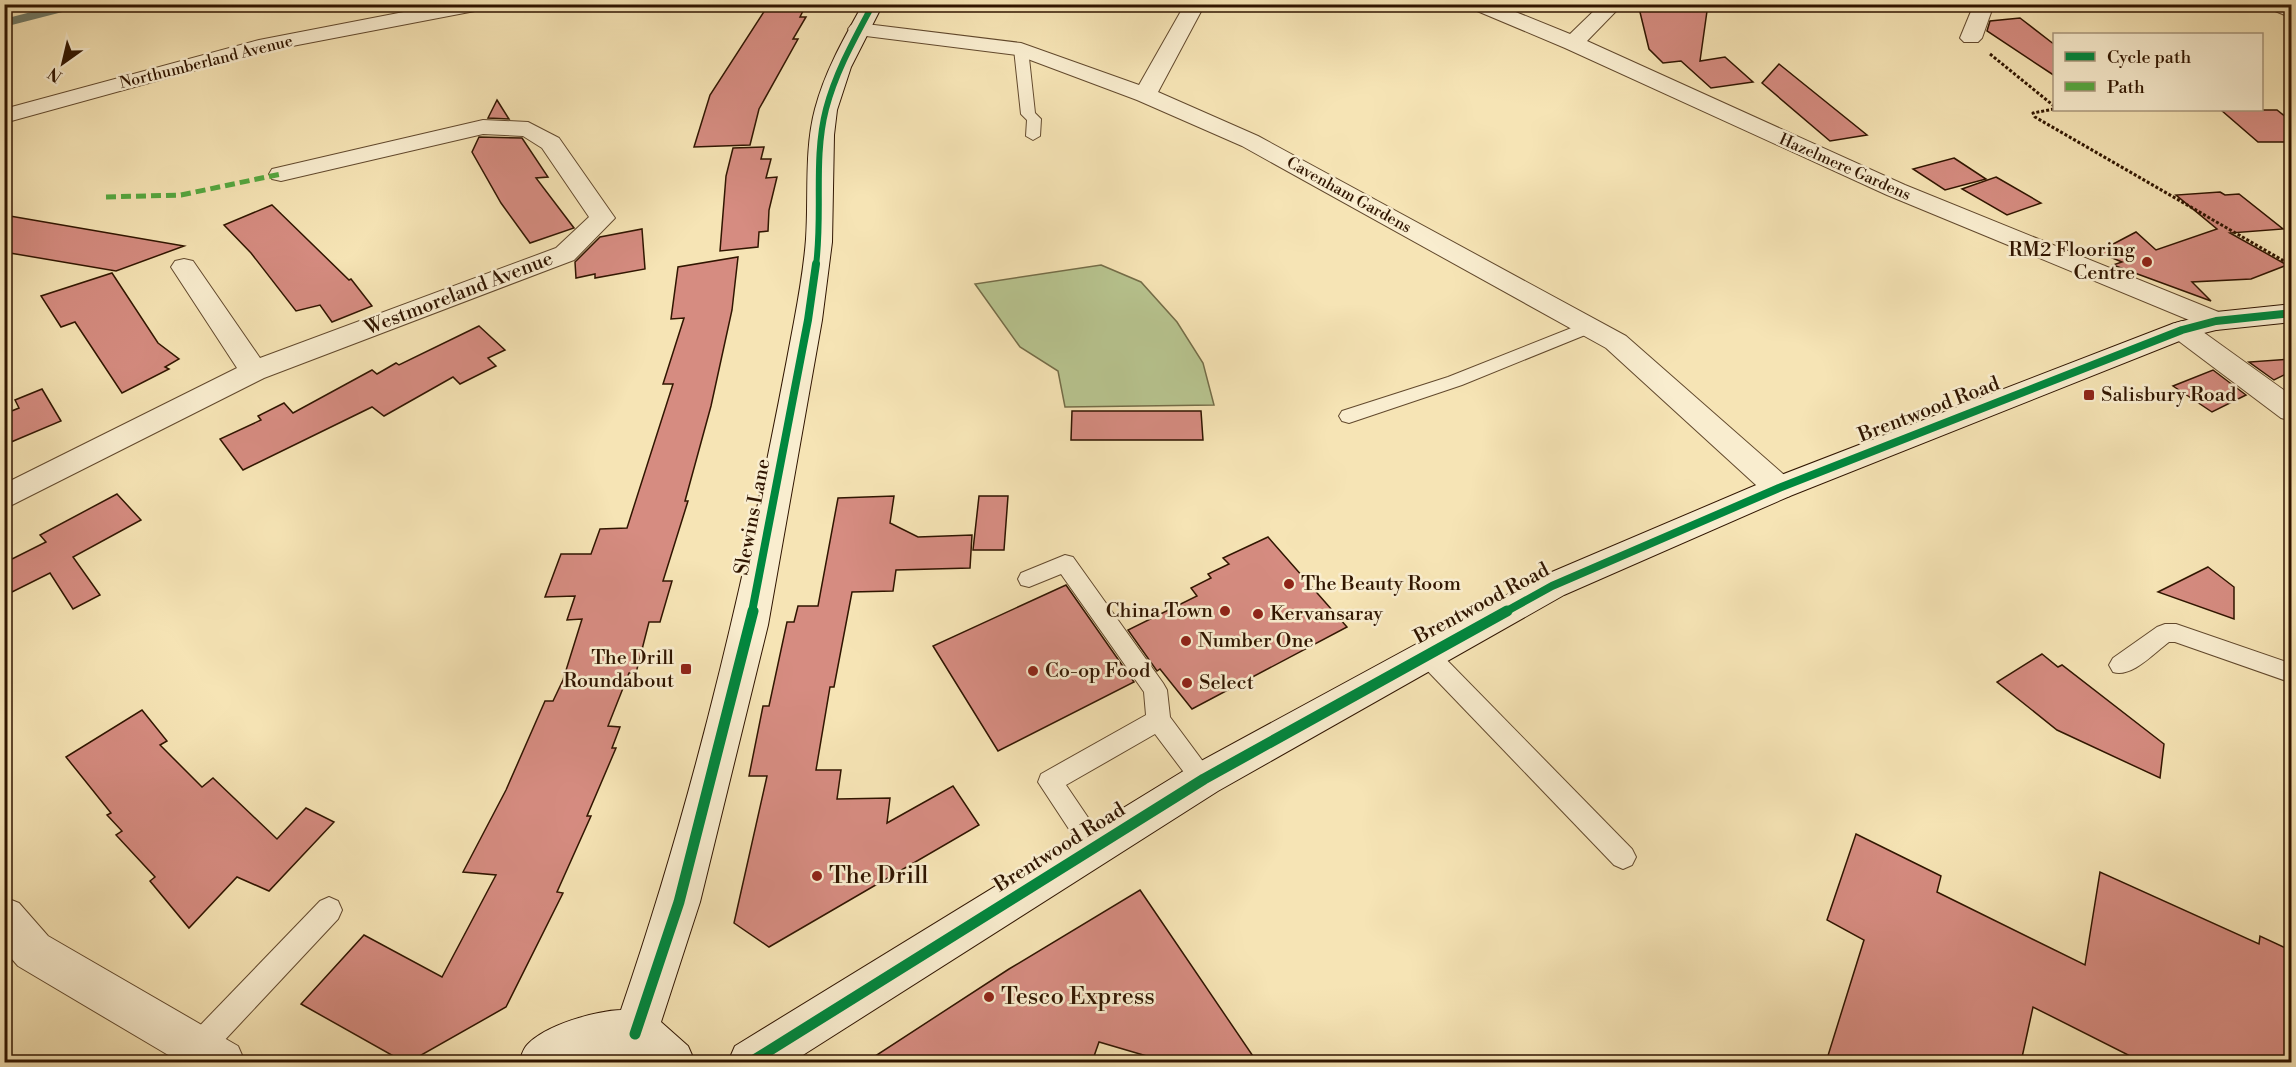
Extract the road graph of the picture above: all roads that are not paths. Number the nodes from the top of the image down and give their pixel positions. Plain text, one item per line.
1 (480, 4) edge
2 (1195, 4) edge
3 (1477, 4) edge
4 (1612, 4) edge
5 (1984, 4) edge
6 (2275, 4) edge
7 (2292, 12) edge
8 (866, 17) edge
9 (1971, 38) road end
10 (1573, 43) junction
11 (1021, 49) junction
12 (1145, 95) junction
13 (4, 116) edge
14 (1033, 136) dead end
15 (281, 174) dead end
16 (184, 267) dead end
17 (2292, 313) edge
18 (2216, 321) junction
19 (1589, 327) junction
20 (2182, 330) junction
21 (254, 371) junction
22 (2292, 411) edge
23 (1349, 416) dead end
24 (1779, 488) junction
25 (4, 498) edge
26 (1029, 579) dead end
27 (1427, 655) junction
28 (2121, 664) dead end
29 (2292, 674) edge
30 (1158, 720) junction
31 (1204, 779) junction
32 (1095, 847) junction
33 (1623, 857) dead end
34 (329, 910) dead end
35 (6, 922) edge
36 (635, 1034) junction
37 (209, 1056) edge
38 (542, 1062) edge
39 (672, 1062) edge
40 (751, 1062) edge

1 - 13 street, Northumberland Avenue
2 - 12 street
3 - 10 street, Hazelmere Gardens
4 - 10 street
5 - 9 street
6 - 7 street
8 - 11 street, Cavenham Gardens
8 - 36 street, Slewins Lane
10 - 18 street, Hazelmere Gardens
11 - 12 street, Cavenham Gardens
11 - 14 lane
12 - 19 street, Cavenham Gardens
15 - 21 street, Westmoreland Avenue
16 - 21 street
17 - 18 street, Brentwood Road
18 - 20 street, Brentwood Road
19 - 23 lane
19 - 24 street, Cavenham Gardens
20 - 22 street
20 - 24 street, Brentwood Road
21 - 25 street, Westmoreland Avenue
24 - 27 street, Brentwood Road
26 - 30 lane
27 - 31 street, Brentwood Road
27 - 33 lane
28 - 29 lane
30 - 31 lane
30 - 32 lane
31 - 32 street, Brentwood Road
32 - 40 street, Brentwood Road
34 - 37 lane
35 - 37 street
36 - 38 street
36 - 39 street

